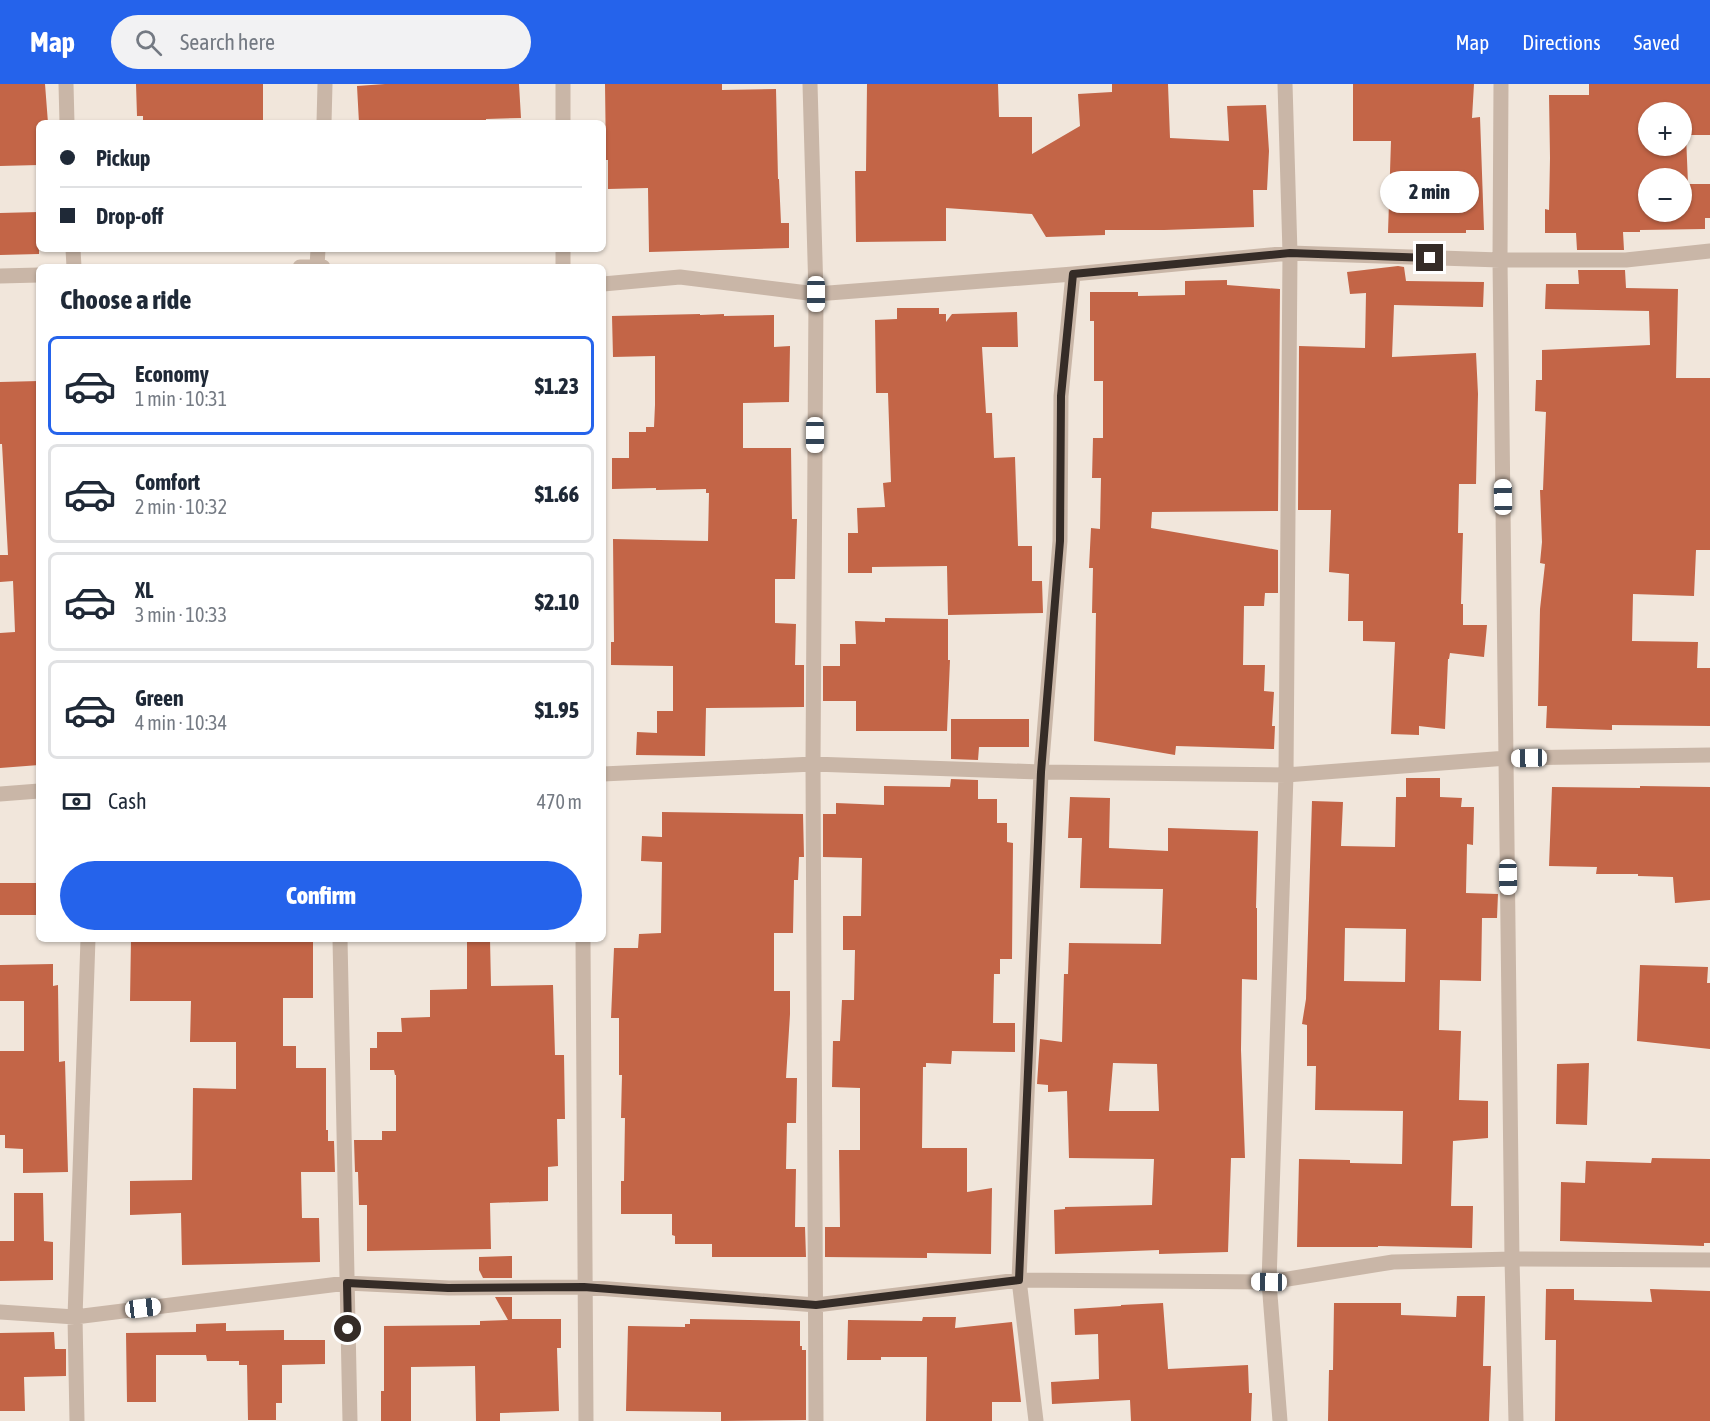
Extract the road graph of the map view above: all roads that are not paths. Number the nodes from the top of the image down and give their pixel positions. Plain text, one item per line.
1 (66, 84) edge
2 (325, 84) edge
3 (563, 84) edge
4 (810, 84) edge
5 (1285, 84) edge
6 (1501, 84) edge
7 (68, 120) edge
8 (324, 120) edge
9 (563, 120) edge
10 (1710, 251) edge
11 (1290, 253) junction
12 (1500, 260) junction
13 (1073, 274) junction
14 (36, 275) edge
15 (0, 276) edge
16 (606, 284) edge
17 (816, 294) junction
18 (1710, 755) edge
19 (1507, 758) junction
20 (813, 764) junction
21 (1041, 772) junction
22 (606, 774) edge
23 (1286, 775) junction
24 (36, 791) edge
25 (0, 794) edge
26 (88, 942) edge
27 (340, 942) edge
28 (583, 942) edge
29 (1512, 1259) junction
30 (1710, 1260) edge
31 (1019, 1280) junction
32 (1269, 1282) junction
33 (347, 1283) junction
34 (584, 1287) junction
35 (816, 1305) junction
36 (0, 1312) edge
37 (75, 1317) junction
38 (77, 1421) edge
39 (350, 1421) edge
40 (586, 1421) edge
41 (816, 1421) edge
42 (1036, 1421) edge
43 (1280, 1421) edge
44 (1516, 1421) edge

1 - 7 street
2 - 8 street
3 - 9 street
4 - 17 street
5 - 11 street
6 - 12 street
10 - 12 street
11 - 12 street
11 - 13 street
11 - 23 street
12 - 19 street
13 - 17 street
13 - 21 street
14 - 15 street
16 - 17 street
17 - 20 street
18 - 19 street
19 - 23 street
19 - 29 street
20 - 21 street
20 - 22 street
20 - 35 street
21 - 23 street
21 - 31 street
23 - 32 street
24 - 25 street
26 - 37 street
27 - 33 street
28 - 34 street
29 - 30 street
29 - 32 street
29 - 44 street
31 - 32 street
31 - 35 street
31 - 42 street
32 - 43 street
33 - 34 street
33 - 37 street
33 - 39 street
34 - 35 street
34 - 40 street
35 - 41 street
36 - 37 street
37 - 38 street

